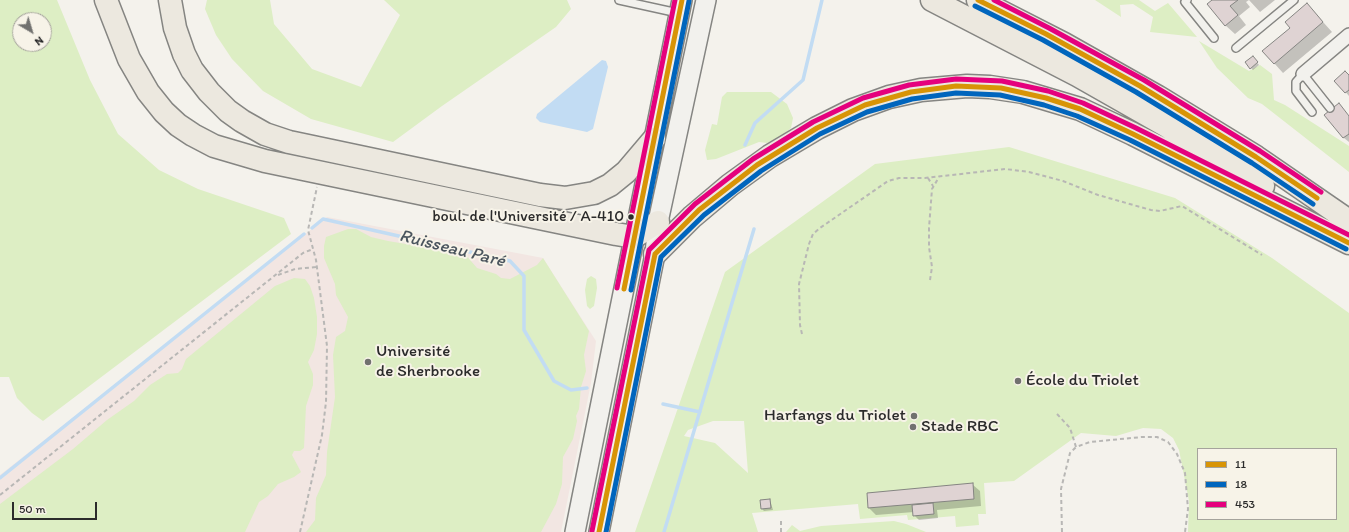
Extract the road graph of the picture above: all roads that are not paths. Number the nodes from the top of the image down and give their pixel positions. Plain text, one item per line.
1 (106, 0) edge
2 (170, 0) edge
3 (619, 0) edge
4 (706, 0) edge
5 (932, 0) edge
6 (978, 0) edge
7 (1187, 0) edge
8 (1294, 0) edge
9 (680, 7) edge
10 (1349, 34) edge
11 (1214, 38) dead end
12 (1236, 48) dead end
13 (1303, 74) junction
14 (1330, 108) dead end
15 (1312, 112) dead end
16 (654, 139) junction
17 (1349, 221) edge
18 (658, 222) junction
19 (634, 237) junction
20 (1349, 243) edge
21 (655, 254) junction
22 (574, 532) edge
23 (599, 532) edge

1 - 19 highway
2 - 16 highway
3 - 9 lane
4 - 18 main road
5 - 20 highway
6 - 17 highway
7 - 11 lane
8 - 12 lane
9 - 16 main road
10 - 13 street
13 - 14 lane
13 - 15 lane
16 - 19 main road
18 - 19 highway
18 - 21 main road
19 - 22 main road
20 - 21 highway
21 - 23 main road

